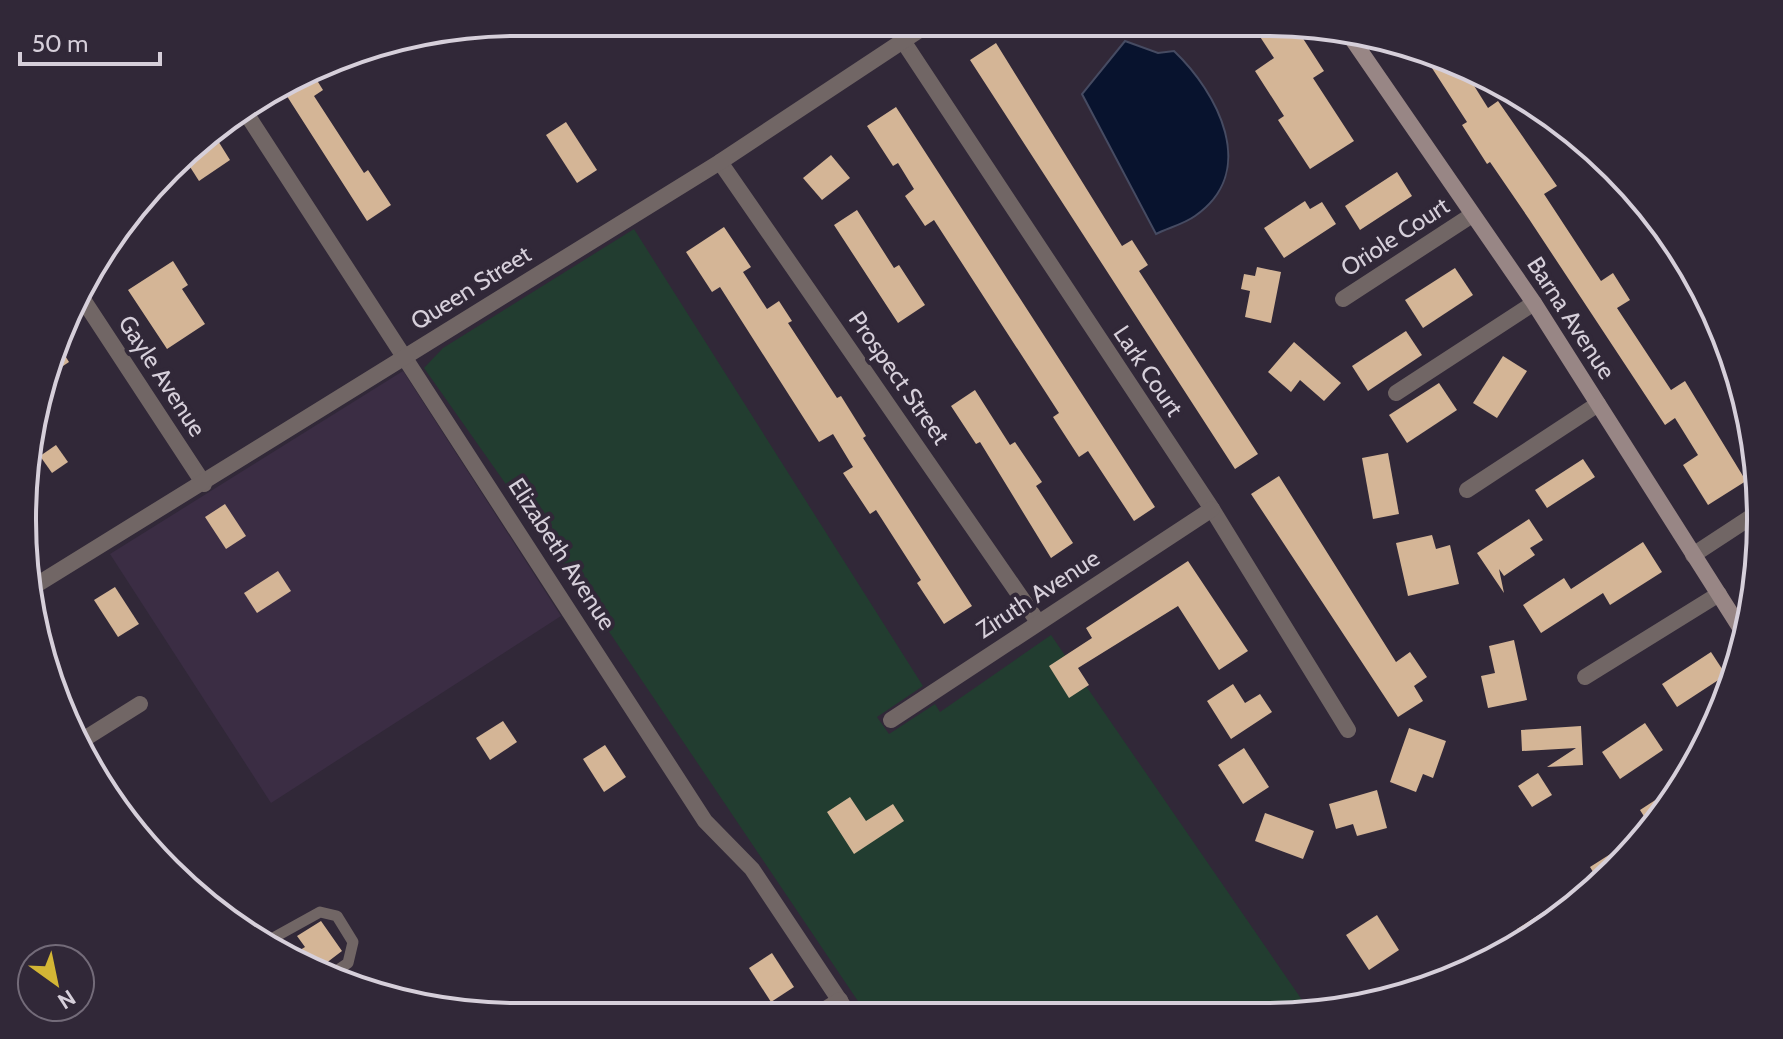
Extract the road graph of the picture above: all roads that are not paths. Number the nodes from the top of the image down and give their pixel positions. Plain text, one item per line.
1 (910, 36) edge
2 (903, 41) junction
3 (1356, 45) edge
4 (249, 118) edge
5 (720, 162) junction
6 (1472, 215) junction
7 (1343, 299) dead end
8 (1534, 303) junction
9 (87, 305) edge
10 (405, 357) junction
11 (1396, 393) dead end
12 (1598, 404) junction
13 (204, 484) junction
14 (1467, 490) dead end
15 (1212, 509) junction
16 (1747, 520) edge
17 (1693, 555) junction
18 (40, 583) edge
19 (1719, 594) junction
20 (1038, 622) junction
21 (1736, 622) edge
22 (1585, 677) dead end
23 (140, 704) dead end
24 (891, 720) dead end
25 (1348, 730) dead end
26 (88, 737) edge
27 (276, 937) edge
28 (340, 968) edge
29 (840, 1000) junction
30 (835, 1003) edge
31 (842, 1003) edge

1 - 2 street, Queen Street
2 - 5 street, Queen Street
2 - 15 street, Lark Court
3 - 6 street, Barna Avenue
4 - 10 street, Elizabeth Avenue
5 - 10 street, Queen Street
5 - 20 street, Prospect Street
6 - 7 street, Oriole Court
6 - 8 street, Barna Avenue
8 - 11 street
8 - 12 street, Barna Avenue
9 - 13 street, Gayle Avenue
10 - 13 street, Queen Street
10 - 29 street, Elizabeth Avenue
12 - 14 street
12 - 17 street, Barna Avenue
13 - 18 street, Queen Street
15 - 20 street, Ziruth Avenue
15 - 25 street, Lark Court
16 - 17 street
17 - 19 street, Barna Avenue
19 - 21 street, Barna Avenue
19 - 22 street
20 - 24 street, Ziruth Avenue
23 - 26 street
27 - 28 lane
29 - 30 street
29 - 31 street, Elizabeth Avenue

